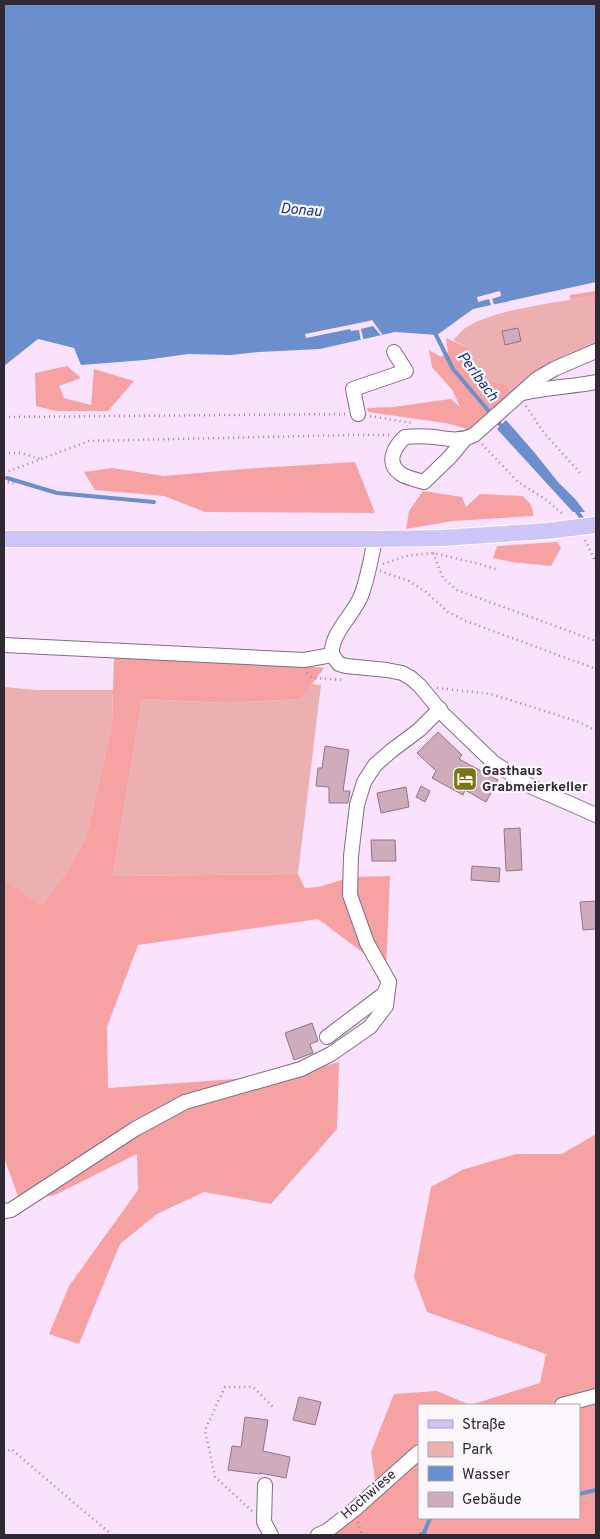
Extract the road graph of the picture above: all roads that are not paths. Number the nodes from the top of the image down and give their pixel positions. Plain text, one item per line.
1 (596, 351) edge
2 (394, 352) dead end
3 (596, 382) edge
4 (519, 394) junction
5 (358, 414) road end
6 (470, 437) junction
7 (596, 526) edge
8 (4, 539) edge
9 (375, 539) junction
10 (4, 645) edge
11 (332, 655) junction
12 (440, 710) junction
13 (596, 816) edge
14 (389, 982) junction
15 (327, 1037) dead end
16 (4, 1211) edge
17 (596, 1396) edge
18 (566, 1404) edge
19 (418, 1453) edge
20 (266, 1485) dead end
21 (271, 1535) edge
22 (318, 1535) edge

1 - 4 street
2 - 5 street
3 - 4 street
4 - 6 street
6 - 6 street
7 - 9 main road, bridge
8 - 9 main road
9 - 11 street
10 - 11 street
11 - 12 street
12 - 13 street
12 - 14 street
14 - 15 street
14 - 16 street
17 - 18 street
19 - 22 street, Hochwiese
20 - 21 street

